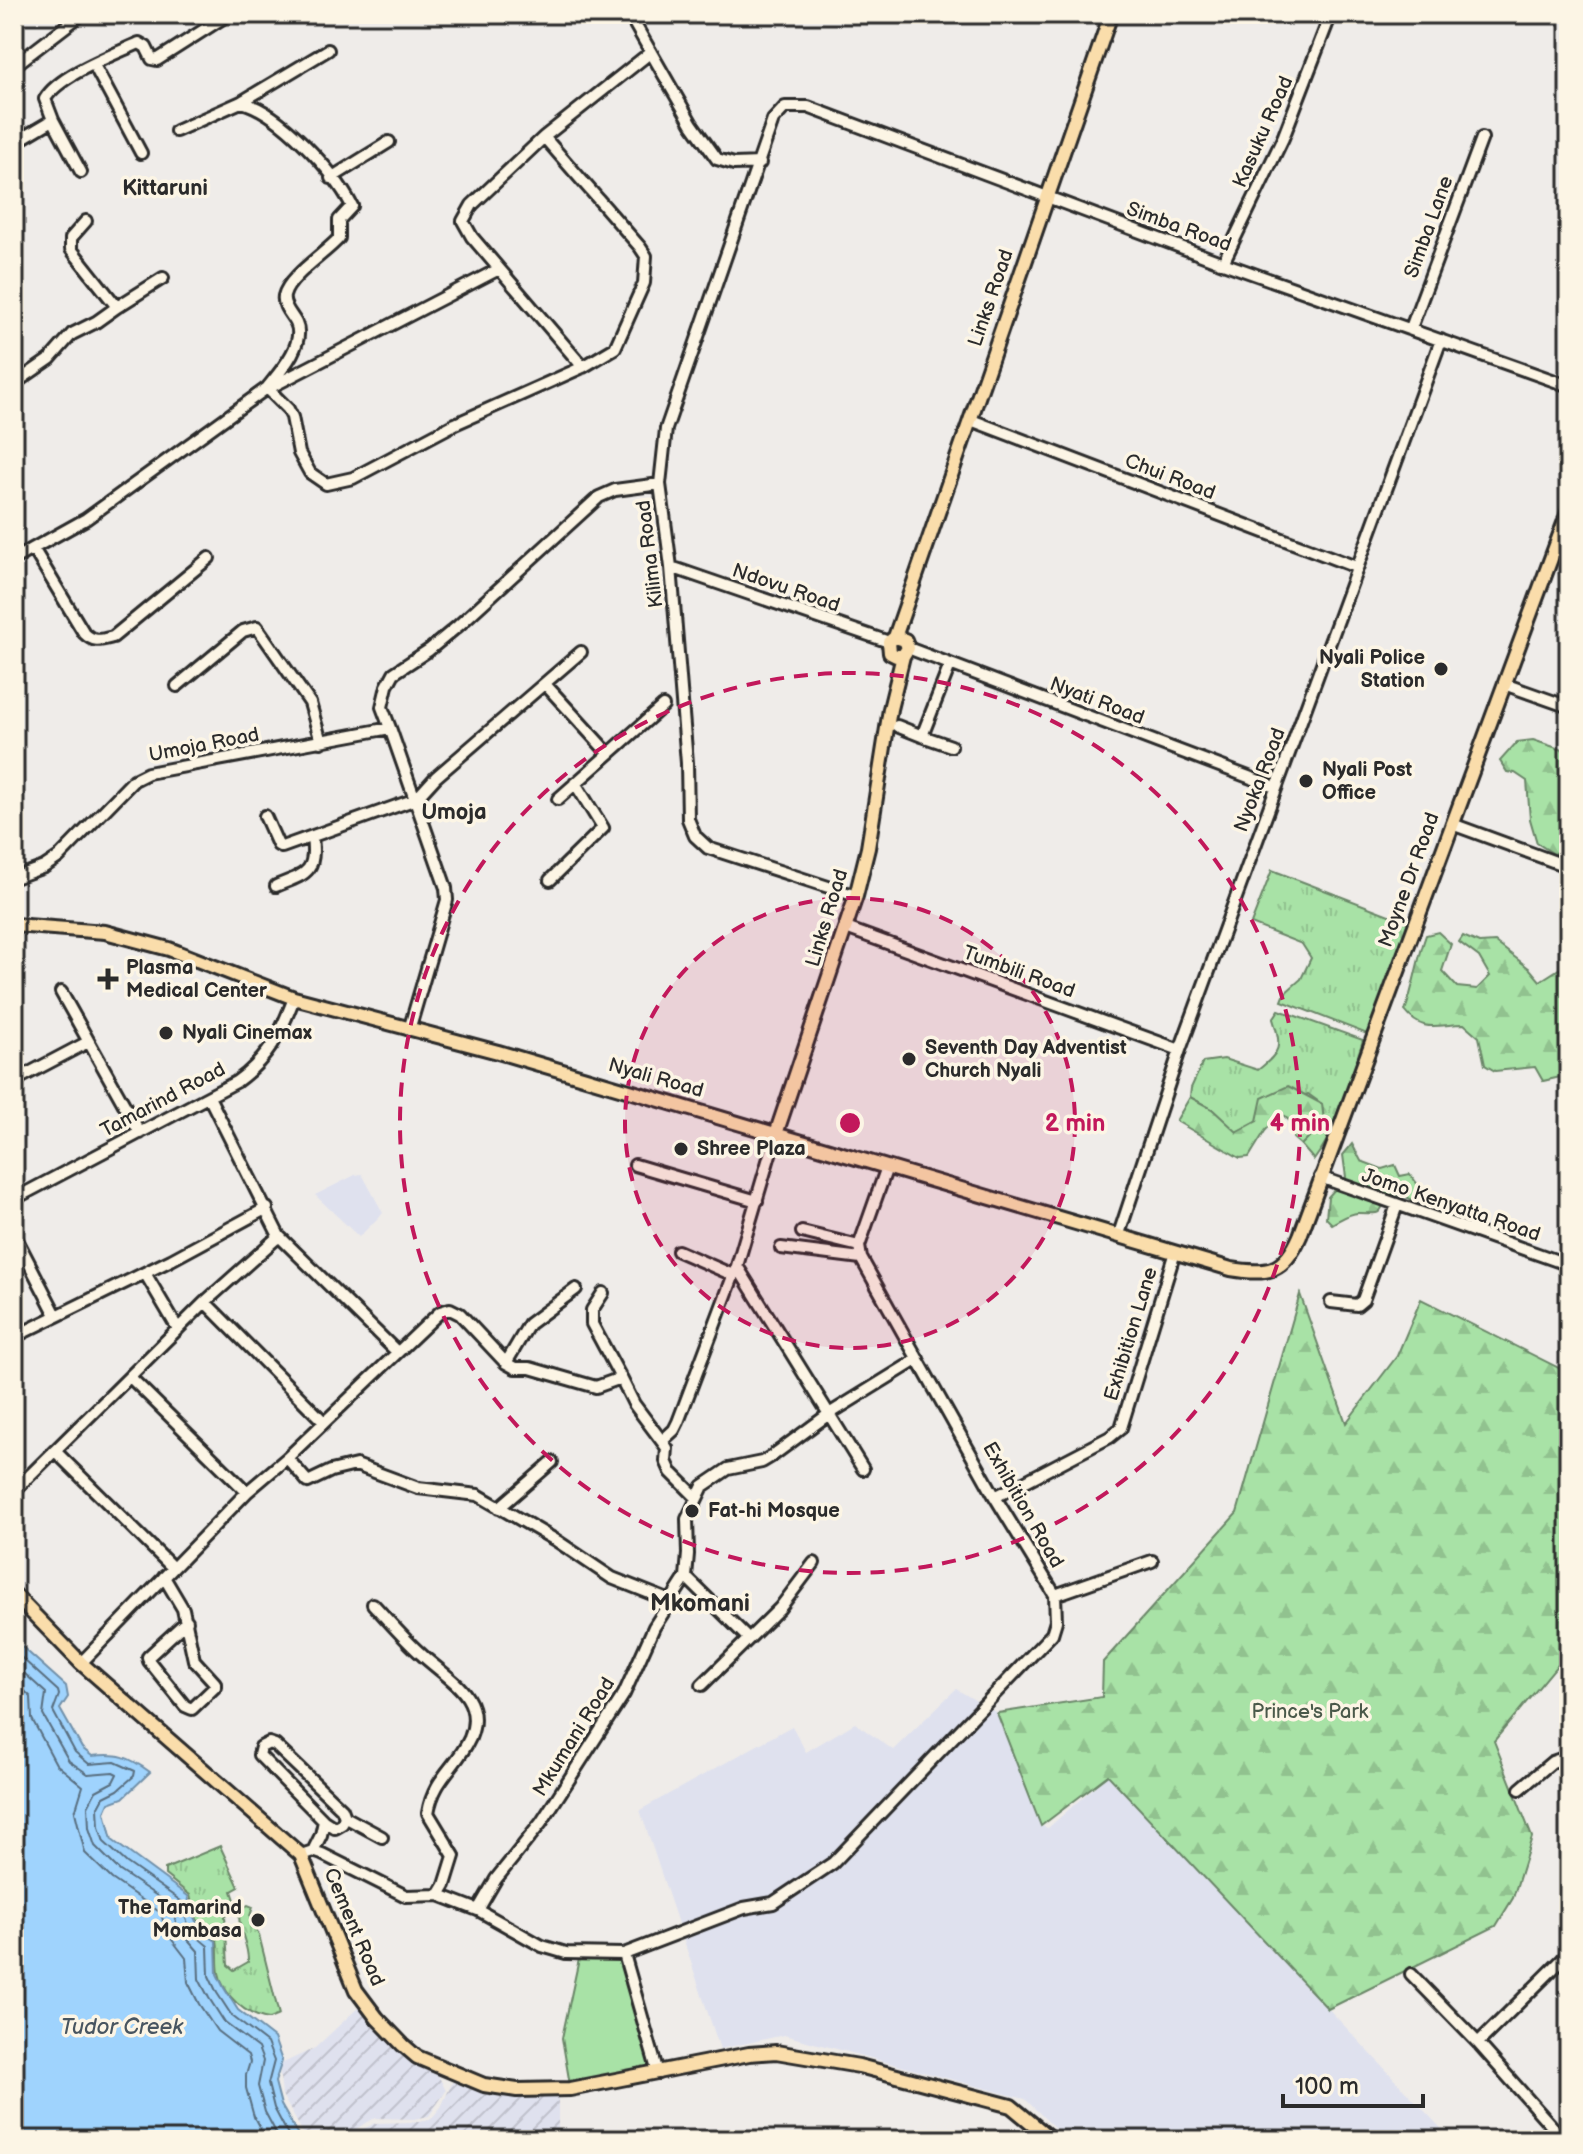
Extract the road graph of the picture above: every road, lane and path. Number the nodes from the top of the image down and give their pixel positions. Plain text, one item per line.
1 (82, 14) edge
2 (229, 14) edge
3 (242, 14) edge
4 (259, 14) edge
5 (629, 14) edge
6 (1111, 14) edge
7 (1331, 14) edge
8 (214, 18) edge
9 (328, 50) dead end
10 (651, 52) junction
11 (94, 65) junction
12 (14, 66) edge
13 (241, 102) junction
14 (778, 112) joint
15 (53, 120) junction
16 (176, 131) dead end
17 (544, 137) junction
18 (1482, 138) dead end
19 (389, 142) dead end
20 (14, 143) edge
21 (141, 153) dead end
22 (760, 163) junction
23 (81, 172) dead end
24 (331, 178) junction
25 (1048, 198) junction
26 (86, 221) dead end
27 (1223, 263) junction
28 (499, 269) junction
29 (163, 278) dead end
30 (117, 307) junction
31 (1411, 328) junction
32 (1441, 340) junction
33 (583, 367) junction
34 (14, 384) edge
35 (1569, 386) edge
36 (267, 388) junction
37 (971, 420) junction
38 (660, 484) junction
39 (1569, 510) edge
40 (34, 550) junction
41 (209, 558) dead end
42 (14, 559) edge
43 (671, 567) junction
44 (1356, 567) junction
45 (898, 646) junction
46 (581, 652) dead end
47 (950, 665) junction
48 (545, 684) junction
49 (1504, 684) junction
50 (177, 686) dead end
51 (663, 706) dead end
52 (1569, 707) edge
53 (897, 726) dead end
54 (390, 728) junction
55 (922, 736) junction
56 (321, 742) junction
57 (951, 746) dead end
58 (608, 753) junction
59 (575, 783) junction
60 (1275, 787) junction
61 (416, 799) junction
62 (558, 799) dead end
63 (265, 816) dead end
64 (1452, 824) junction
65 (312, 838) junction
66 (1569, 867) edge
67 (14, 878) edge
68 (550, 880) dead end
69 (276, 886) dead end
70 (856, 896) junction
71 (14, 925) edge
72 (846, 928) junction
73 (61, 992) dead end
74 (294, 998) junction
75 (409, 1030) junction
76 (88, 1042) junction
77 (1180, 1050) junction
78 (14, 1081) edge
79 (209, 1097) junction
80 (140, 1133) junction
81 (776, 1134) junction
82 (635, 1165) dead end
83 (887, 1167) junction
84 (1320, 1177) junction
85 (14, 1199) edge
86 (757, 1201) junction
87 (1397, 1205) junction
88 (267, 1208) junction
89 (802, 1232) dead end
90 (14, 1234) edge
91 (1119, 1234) junction
92 (279, 1236) junction
93 (859, 1246) junction
94 (781, 1248) dead end
95 (678, 1251) dead end
96 (1175, 1252) junction
97 (861, 1258) junction
98 (1285, 1263) joint
99 (1569, 1265) edge
100 (735, 1270) junction
101 (145, 1273) junction
102 (576, 1289) dead end
103 (603, 1293) dead end
104 (205, 1302) junction
105 (1331, 1302) dead end
106 (56, 1315) junction
107 (178, 1329) junction
108 (14, 1337) edge
109 (396, 1351) junction
110 (918, 1359) junction
111 (506, 1363) junction
112 (130, 1377) junction
113 (621, 1378) junction
114 (829, 1414) junction
115 (324, 1422) junction
116 (662, 1441) junction
117 (55, 1451) junction
118 (287, 1458) junction
119 (552, 1462) dead end
120 (863, 1469) dead end
121 (14, 1491) edge
122 (247, 1492) junction
123 (995, 1497) junction
124 (697, 1498) junction
125 (499, 1508) junction
126 (1152, 1561) dead end
127 (814, 1563) dead end
128 (173, 1568) junction
129 (164, 1577) junction
130 (686, 1577) junction
131 (14, 1594) edge
132 (1055, 1595) junction
133 (670, 1601) junction
134 (373, 1604) dead end
135 (187, 1621) junction
136 (748, 1638) junction
137 (81, 1663) junction
138 (702, 1685) dead end
139 (1569, 1756) edge
140 (1520, 1789) dead end
141 (345, 1817) junction
142 (324, 1821) junction
143 (382, 1837) dead end
144 (307, 1853) junction
145 (439, 1895) junction
146 (478, 1910) junction
147 (1569, 1953) edge
148 (624, 1954) junction
149 (1411, 1974) dead end
150 (1478, 2043) junction
151 (658, 2073) junction
152 (1052, 2140) edge
153 (1564, 2140) edge

1 - 12 street
2 - 8 street
3 - 4 street
5 - 10 street
6 - 25 main road, Links Road
7 - 27 street, Kasuku Road
8 - 11 street
9 - 13 street
10 - 17 street
10 - 22 street
11 - 15 street
11 - 21 street
13 - 16 street
13 - 24 street
14 - 22 street, Kilima Road
14 - 25 street, Simba Road
15 - 20 street
15 - 23 street
17 - 28 street
17 - 33 street
18 - 31 street, Simba Lane
19 - 24 street
22 - 38 street, Kilima Road
24 - 36 street
25 - 27 street, Simba Road
25 - 37 main road, Links Road
26 - 30 street
27 - 31 street, Simba Road
28 - 33 street
28 - 36 street
29 - 30 street
30 - 34 street
31 - 32 street, Simba Road
32 - 35 street, Simba Road
32 - 44 street, Nyoka Road
33 - 36 street
36 - 40 street
37 - 44 street, Chui Road
37 - 45 main road, Links Road
38 - 43 street, Kilima Road
38 - 54 street
39 - 49 main road, Moyne Dr Road
40 - 41 street
40 - 42 street
43 - 45 street, Ndovu Road
43 - 70 street, Kilima Road
44 - 60 street, Nyoka Road
45 - 47 street, Nyati Road
45 - 70 main road, Links Road
46 - 48 street
47 - 55 street
47 - 60 street, Nyati Road
48 - 58 street
48 - 61 street
49 - 52 street
49 - 64 main road, Moyne Dr Road
50 - 56 street
51 - 58 street
53 - 55 street
54 - 56 street, Umoja Road
54 - 61 street
55 - 57 street
56 - 67 street, Umoja Road
58 - 59 street
59 - 62 street
59 - 68 street
60 - 77 street, Nyoka Road
61 - 65 street
61 - 75 street
63 - 65 street
64 - 66 street
64 - 84 main road, Moyne Dr Road
65 - 69 street
70 - 72 main road, Links Road
71 - 74 main road, Nyali Road
72 - 77 street, Tumbili Road
72 - 81 main road, Links Road
73 - 76 street
74 - 75 main road, Nyali Road
74 - 79 street, Tamarind Road
75 - 81 main road, Nyali Road
76 - 78 street
76 - 80 street
77 - 91 street, Nyoka Road
79 - 80 street, Tamarind Road
79 - 88 street
80 - 85 street, Tamarind Road
81 - 83 main road, Nyali Road
81 - 86 street
82 - 86 street
83 - 91 main road, Nyali Road
83 - 93 street, Exhibition Road
84 - 87 street, Jomo Kenyatta Road
84 - 98 main road, Moyne Dr Road
86 - 100 street
87 - 99 street, Jomo Kenyatta Road
87 - 105 street
88 - 92 street
88 - 101 street
89 - 93 street
90 - 106 street
91 - 96 main road, Nyali Road
92 - 104 street
92 - 109 street
93 - 97 street, Exhibition Road
94 - 97 street
95 - 100 street
96 - 98 main road, Nyali Road
96 - 123 street, Exhibition Lane
97 - 110 street, Exhibition Road
100 - 114 street
100 - 116 street
101 - 106 street
101 - 107 street
102 - 111 street
103 - 113 street
104 - 107 street
104 - 115 street
106 - 108 street
107 - 112 street
109 - 111 street
109 - 115 street
110 - 114 street
110 - 123 street, Exhibition Road
111 - 113 street
112 - 117 street
112 - 122 street
113 - 116 street
114 - 120 street
114 - 124 street
115 - 118 street
116 - 124 street
117 - 121 street
117 - 128 street
118 - 122 street
118 - 125 street
119 - 125 street
122 - 128 street
123 - 132 street, Exhibition Road
124 - 130 street
125 - 133 street
126 - 132 street
127 - 136 street
128 - 129 street
129 - 135 street
129 - 137 street
130 - 133 street, Mkumani Road
130 - 136 street
131 - 137 main road, Cement Road
132 - 148 street, Exhibition Road
133 - 146 street, Mkumani Road
134 - 145 street
135 - 135 street
136 - 138 street
137 - 144 main road, Cement Road
139 - 140 street
141 - 142 street
141 - 142 street
141 - 143 street
142 - 144 street
144 - 145 street
144 - 151 main road, Cement Road
145 - 146 street
146 - 148 street
147 - 150 street
148 - 151 street
149 - 150 street
150 - 153 street
151 - 152 main road, Cement Road

